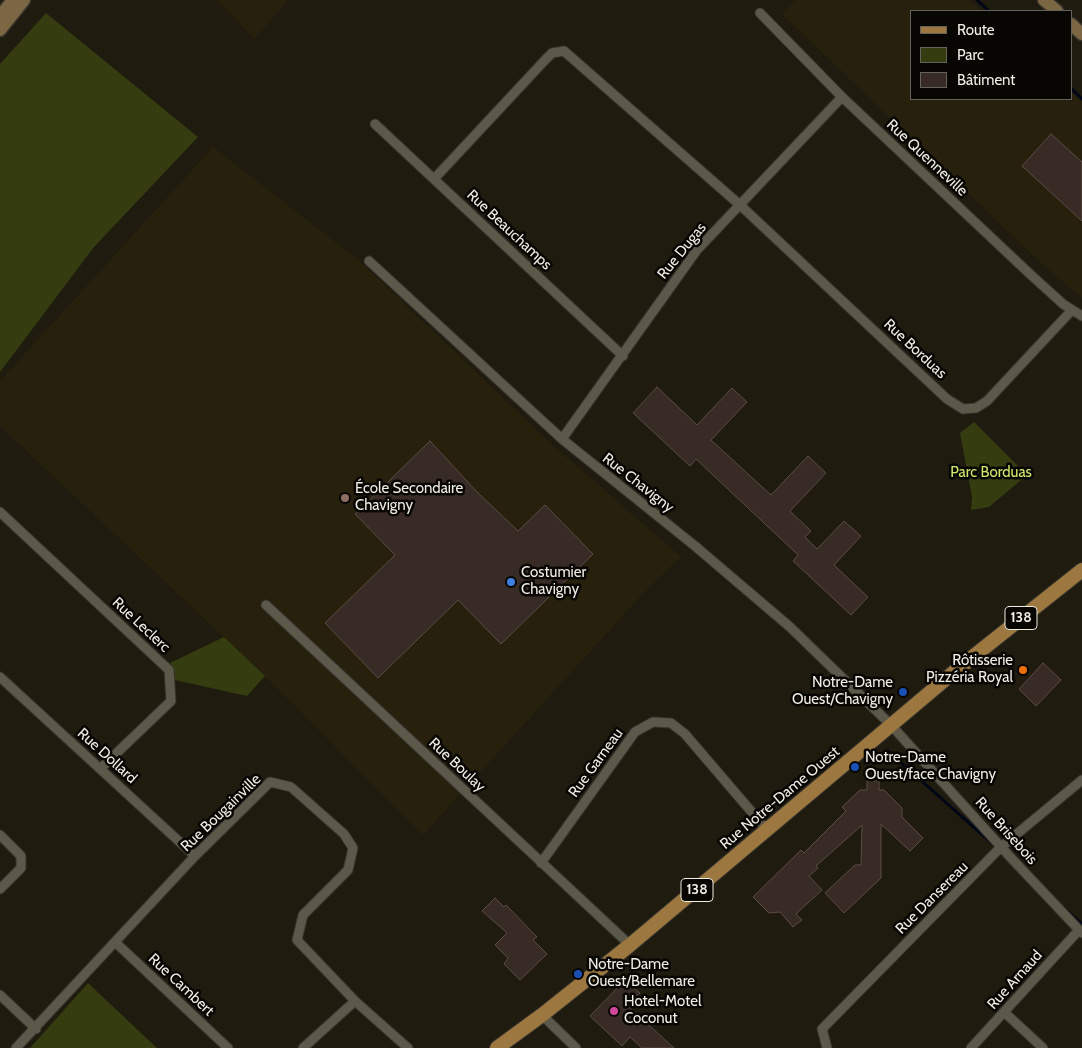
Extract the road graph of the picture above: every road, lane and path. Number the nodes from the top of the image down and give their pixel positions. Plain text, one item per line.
1 (13, 0) edge
2 (24, 0) edge
3 (1044, 0) edge
4 (1055, 10) edge
5 (760, 14) dead end
6 (0, 16) edge
7 (1072, 25) edge
8 (0, 30) edge
9 (1082, 34) edge
10 (842, 96) junction
11 (375, 124) dead end
12 (434, 179) junction
13 (740, 205) junction
14 (369, 261) dead end
15 (1072, 310) junction
16 (1082, 316) edge
17 (623, 356) junction
18 (562, 439) junction
19 (0, 512) edge
20 (1082, 570) edge
21 (266, 605) dead end
22 (0, 677) edge
23 (892, 725) junction
24 (100, 769) junction
25 (1082, 780) edge
26 (768, 831) junction
27 (0, 835) edge
28 (1001, 847) junction
29 (195, 856) junction
30 (542, 863) junction
31 (0, 889) edge
32 (1080, 932) edge
33 (115, 942) junction
34 (630, 946) junction
35 (0, 995) edge
36 (355, 1001) junction
37 (1004, 1012) junction
38 (542, 1015) junction
39 (36, 1029) junction
40 (16, 1048) edge
41 (228, 1048) edge
42 (303, 1048) edge
43 (408, 1048) edge
44 (497, 1048) edge
45 (576, 1048) edge
46 (827, 1048) edge
47 (971, 1048) edge
48 (1043, 1048) edge

1 - 6 street
2 - 8 street
3 - 4 street
5 - 10 street, Rue Quenneville
7 - 9 street
10 - 13 street, Rue Dugas
10 - 15 street, Rue Quenneville
11 - 12 street, Rue Beauchamps
12 - 13 street, Rue Borduas
12 - 17 street, Rue Beauchamps
13 - 15 street, Rue Borduas
13 - 17 street, Rue Dugas
14 - 18 street, Rue Chavigny
15 - 16 street, Rue Quenneville
17 - 18 street, Rue Dugas
18 - 23 street, Rue Chavigny
19 - 24 street, Rue Leclerc
20 - 23 main road, Rue Notre-Dame Ouest / 138
21 - 30 street, Rue Boulay
22 - 24 street, Rue Dollard
23 - 26 main road, Rue Notre-Dame Ouest / 138
23 - 28 street, Rue Brisebois
24 - 29 street, Rue Dollard
25 - 28 street, Rue Dansereau
26 - 30 street, Rue Garneau
26 - 34 main road, Rue Notre-Dame Ouest / 138
27 - 31 street
28 - 32 street, Rue Brisebois
28 - 46 street, Rue Dansereau
29 - 33 street, Rue Bougainville
29 - 36 street, Rue Bougainville
30 - 34 street, Rue Boulay
32 - 37 street, Rue Arnaud
33 - 39 street, Rue Bougainville
33 - 41 street, Rue Cambert
34 - 38 main road, Rue Notre-Dame Ouest / 138
35 - 39 street
36 - 42 street
36 - 43 street, Rue Bougainville
37 - 47 street, Rue Arnaud
37 - 48 street
38 - 44 main road, Rue Notre-Dame Ouest / 138
38 - 45 street
39 - 40 street, Rue Bougainville

